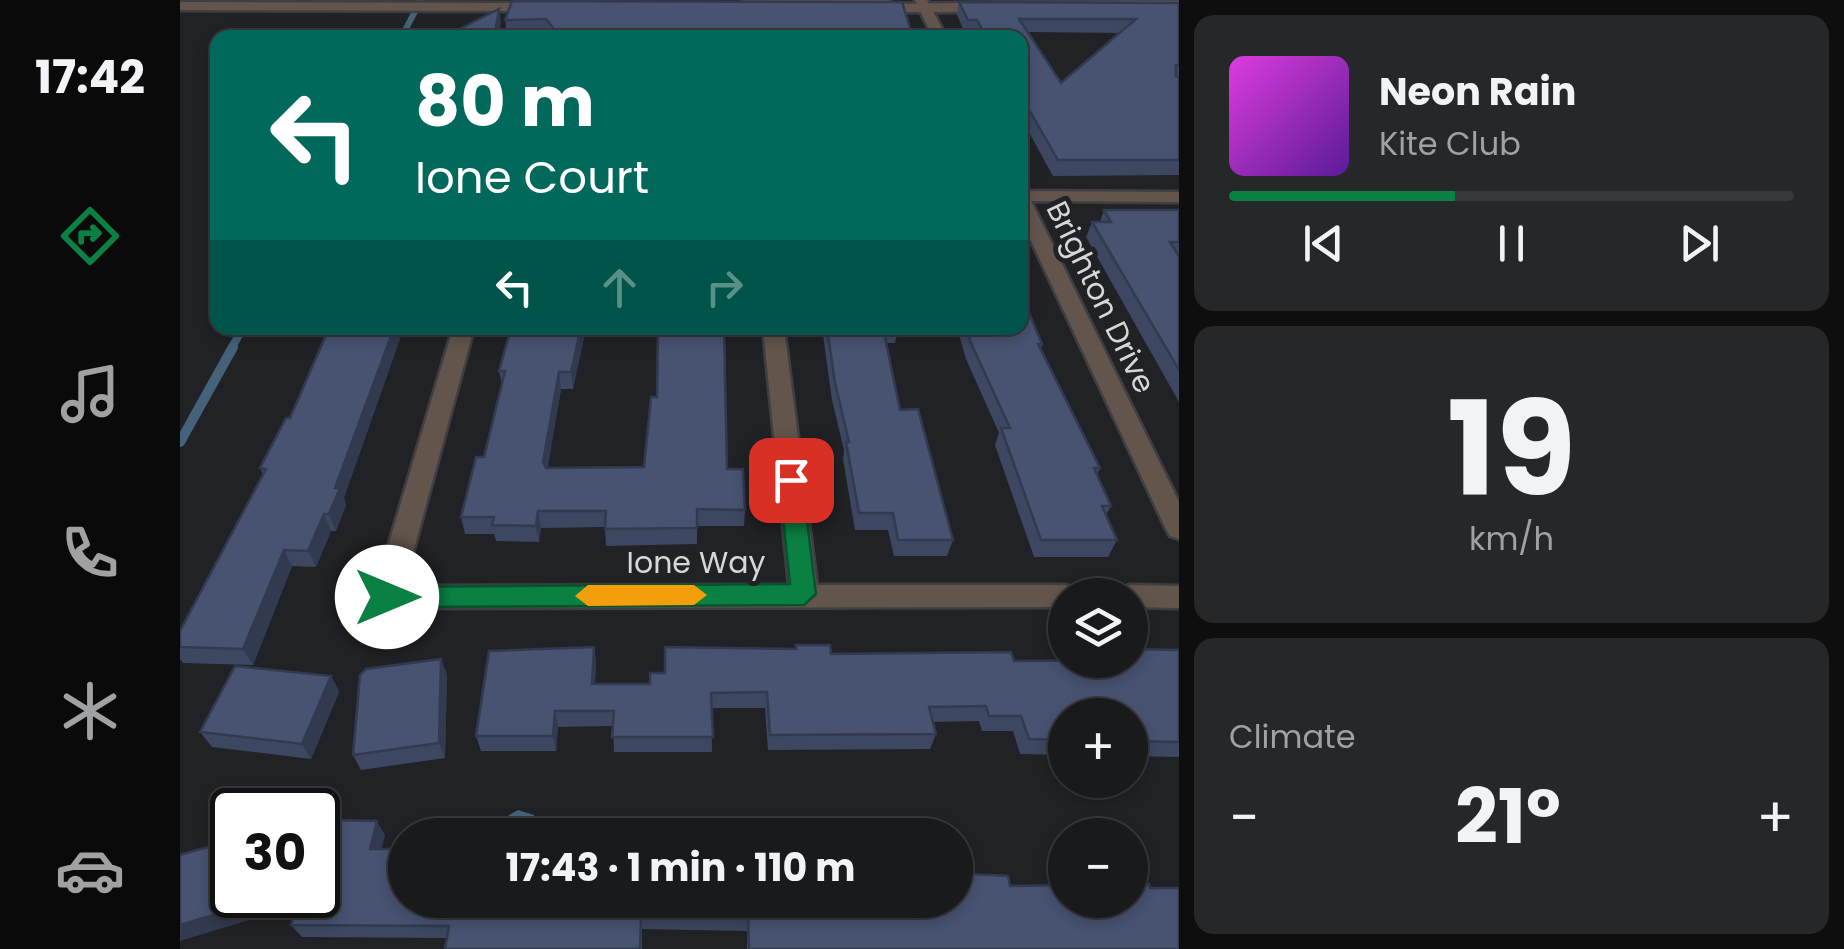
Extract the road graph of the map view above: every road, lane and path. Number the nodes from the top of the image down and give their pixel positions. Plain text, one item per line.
1 (748, 0) edge
2 (1038, 1) edge
3 (1179, 1) edge
4 (461, 3) edge
5 (923, 5) edge
6 (183, 6) edge
7 (556, 7) edge
8 (731, 8) edge
9 (1179, 8) edge
10 (936, 30) edge
11 (1028, 197) edge
12 (1179, 197) edge
13 (1028, 214) edge
14 (461, 335) edge
15 (775, 335) edge
16 (1179, 529) edge
17 (804, 594) junction
18 (1048, 596) edge
19 (1148, 596) edge
20 (1179, 597) edge

1 - 5 street
2 - 3 street
2 - 5 street
4 - 6 street
4 - 7 street
5 - 8 street
5 - 9 street
5 - 10 street
11 - 12 street
13 - 16 street, Brighton Drive
14 - 17 street, Ione Way
15 - 17 street
17 - 18 street, Ione Way
19 - 20 street

